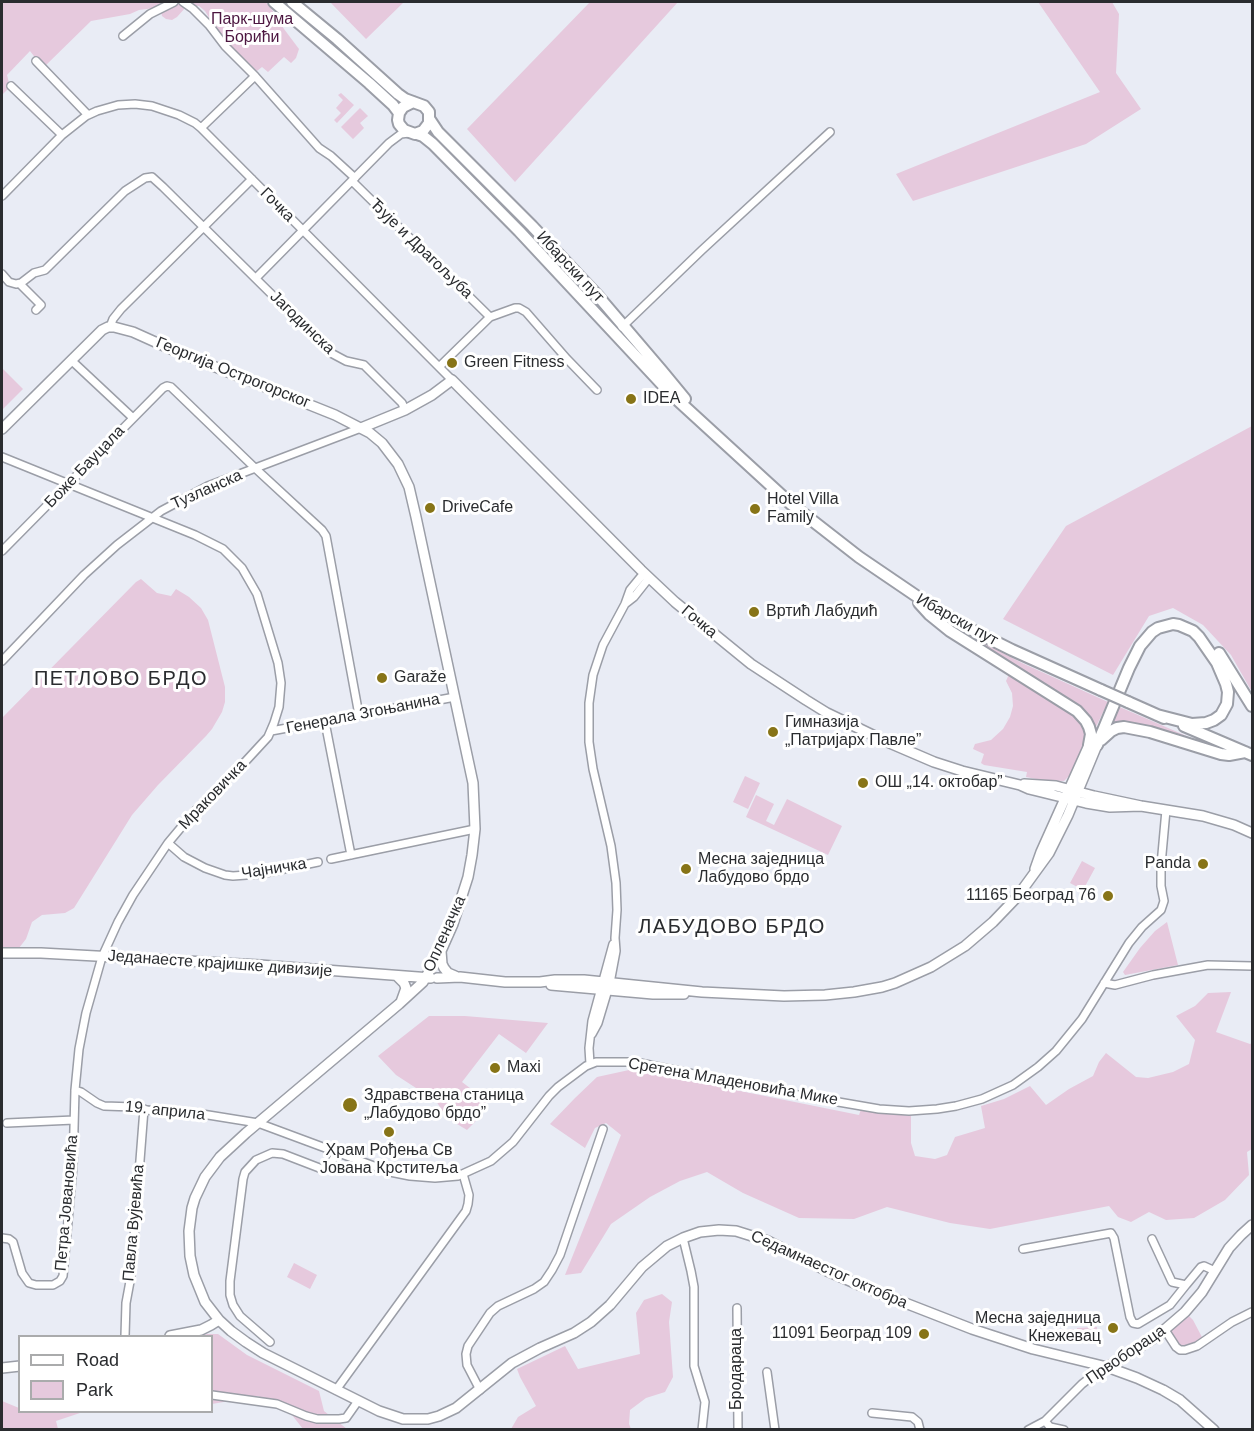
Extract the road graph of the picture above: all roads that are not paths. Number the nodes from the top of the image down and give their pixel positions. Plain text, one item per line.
1 (174, 2) edge
2 (183, 2) edge
3 (274, 2) edge
4 (295, 3) edge
5 (123, 36) dead end
6 (36, 61) dead end
7 (255, 76) junction
8 (11, 86) dead end
9 (413, 102) junction
10 (88, 115) junction
11 (399, 117) junction
12 (430, 120) junction
13 (201, 128) junction
14 (830, 132) dead end
15 (414, 134) junction
16 (62, 135) junction
17 (389, 143) junction
18 (252, 179) junction
19 (353, 180) junction
20 (2, 196) edge
21 (204, 227) junction
22 (303, 231) junction
23 (2, 274) edge
24 (256, 279) junction
25 (20, 284) junction
26 (39, 304) dead end
27 (490, 316) junction
28 (106, 328) junction
29 (619, 330) junction
30 (72, 360) junction
31 (439, 367) junction
32 (452, 380) junction
33 (597, 390) dead end
34 (405, 410) junction
35 (133, 418) junction
36 (362, 428) junction
37 (2, 429) edge
38 (2, 457) edge
39 (255, 469) junction
40 (68, 484) junction
41 (151, 518) junction
42 (2, 551) edge
43 (647, 576) junction
44 (910, 592) junction
45 (2, 661) edge
46 (455, 697) junction
47 (1252, 706) edge
48 (359, 715) junction
49 (1157, 715) junction
50 (325, 722) junction
51 (271, 731) junction
52 (1093, 745) junction
53 (1249, 754) edge
54 (1071, 795) junction
55 (1166, 810) junction
56 (475, 829) junction
57 (1252, 833) edge
58 (168, 843) junction
59 (351, 855) junction
60 (331, 859) dead end
61 (318, 862) dead end
62 (441, 951) junction
63 (2, 953) edge
64 (102, 957) junction
65 (1252, 966) edge
66 (397, 976) junction
67 (460, 977) junction
68 (426, 978) junction
69 (438, 978) junction
70 (505, 982) junction
71 (1104, 983) junction
72 (605, 987) junction
73 (399, 1004) junction
74 (590, 1064) junction
75 (75, 1090) junction
76 (144, 1110) junction
77 (74, 1120) junction
78 (7, 1123) dead end
79 (258, 1123) junction
80 (603, 1129) dead end
81 (337, 1153) junction
82 (463, 1174) junction
83 (1252, 1225) edge
84 (2, 1238) edge
85 (683, 1238) junction
86 (1152, 1239) dead end
87 (1023, 1249) dead end
88 (1215, 1271) junction
89 (1186, 1285) junction
90 (737, 1308) dead end
91 (1252, 1312) edge
92 (219, 1320) junction
93 (1165, 1330) junction
94 (125, 1335) edge
95 (175, 1335) edge
96 (270, 1342) dead end
97 (18, 1366) edge
98 (1107, 1367) junction
99 (2, 1368) edge
100 (767, 1372) dead end
101 (336, 1390) junction
102 (480, 1390) junction
103 (213, 1395) edge
104 (358, 1401) junction
105 (872, 1413) dead end
106 (1044, 1421) junction
107 (702, 1430) edge
108 (738, 1430) edge
109 (775, 1430) edge
110 (920, 1430) edge
111 (1028, 1430) edge
112 (1064, 1430) edge
113 (1214, 1430) edge

1 - 5 street
2 - 7 street, Ђује и Драгољуба
3 - 11 main road
4 - 9 main road
6 - 10 street
7 - 13 street
7 - 19 street, Ђује и Драгољуба
8 - 16 street
9 - 11 main road
9 - 12 main road
10 - 13 street, Гочка
10 - 16 street, Гочка
11 - 15 main road
11 - 17 street
12 - 15 main road
12 - 29 main road, Ибарски пут
13 - 18 street, Гочка
14 - 29 street
15 - 17 street
15 - 29 main road, Ибарски пут
16 - 20 street, Гочка
17 - 19 street
18 - 21 street
18 - 22 street, Гочка
19 - 22 street
19 - 27 street, Ђује и Драгољуба
21 - 24 street, Јагодинска
21 - 25 street, Јагодинска
21 - 28 street
22 - 24 street
22 - 31 street, Гочка
23 - 25 street
24 - 34 street, Јагодинска
25 - 26 street
27 - 31 street
27 - 33 street
28 - 30 street
28 - 36 street, Георгија Острогорског
29 - 44 main road, Ибарски пут
30 - 35 street
30 - 37 street
31 - 32 street, Гочка
32 - 34 street, Тузланска
32 - 43 street, Гочка
34 - 36 street, Тузланска
35 - 39 street, Боже Бауцала
35 - 40 street, Боже Бауцала
36 - 39 street, Тузланска
36 - 46 street, Опленачка
38 - 40 street, Мраковичка
39 - 41 street, Тузланска
39 - 48 street
40 - 41 street, Мраковичка
40 - 42 street, Боже Бауцала
41 - 45 street, Тузланска
41 - 51 street, Мраковичка
43 - 54 street, Гочка
43 - 72 street
44 - 49 main road, Ибарски пут, bridge
44 - 52 main road
46 - 48 street, Генерала Згоњанина
46 - 56 street, Опленачка
47 - 52 main road
48 - 50 street, Генерала Згоњанина
49 - 52 main road
49 - 53 main road, Ибарски пут
50 - 51 street, Генерала Згоњанина
50 - 59 street
51 - 58 street, Мраковичка
52 - 53 main road
52 - 54 street, Једанаесте крајишке дивизије
54 - 55 street, Гочка
54 - 72 street, Једанаесте крајишке дивизије
55 - 57 street, Гочка
55 - 71 street, Сретена Младеновића Мике
56 - 59 street
56 - 62 street, Опленачка
58 - 61 street, Чајничка
58 - 64 street, Мраковичка
59 - 60 street
62 - 67 street
62 - 68 street, Опленачка
63 - 64 street, Једанаесте крајишке дивизије
64 - 66 street, Једанаесте крајишке дивизије
64 - 75 street, Мраковичка
65 - 71 street
66 - 68 street, Једанаесте крајишке дивизије
66 - 73 street
67 - 69 street, Једанаесте крајишке дивизије
67 - 70 street, Једанаесте крајишке дивизије
68 - 69 street, Једанаесте крајишке дивизије
68 - 73 street, Опленачка
69 - 70 street, Једанаесте крајишке дивизије
70 - 72 street, Једанаесте крајишке дивизије
71 - 74 street, Сретена Младеновића Мике
72 - 74 street
73 - 79 street, Опленачка
74 - 82 street
75 - 76 street, 19. априла
75 - 77 street, Мраковичка
76 - 79 street, 19. априла
76 - 94 street, Павла Вујевића
77 - 78 street, Петра Јовановића
77 - 84 street, Петра Јовановића
79 - 81 street, 19. априла
79 - 92 street, Опленачка
80 - 102 street
81 - 82 street, 19. априла
81 - 96 street
82 - 101 street
83 - 88 street, Првобораца
85 - 98 street, Седамнаестог октобра
85 - 102 street, Седамнаестог октобра
85 - 107 street
86 - 89 street
87 - 89 street, Првобораца
88 - 89 street, Првобораца
88 - 93 street, Првобораца
90 - 108 street, Бродараца
91 - 93 street
92 - 95 street
92 - 101 street, Седамнаестог октобра
93 - 98 street, Првобораца
97 - 99 street
98 - 106 street, Првобораца
98 - 113 street, Седамнаестог октобра
100 - 109 street
101 - 104 street, Седамнаестог октобра
102 - 104 street, Седамнаестог октобра
103 - 104 street
105 - 110 street
106 - 111 street, Првобораца
106 - 112 street

